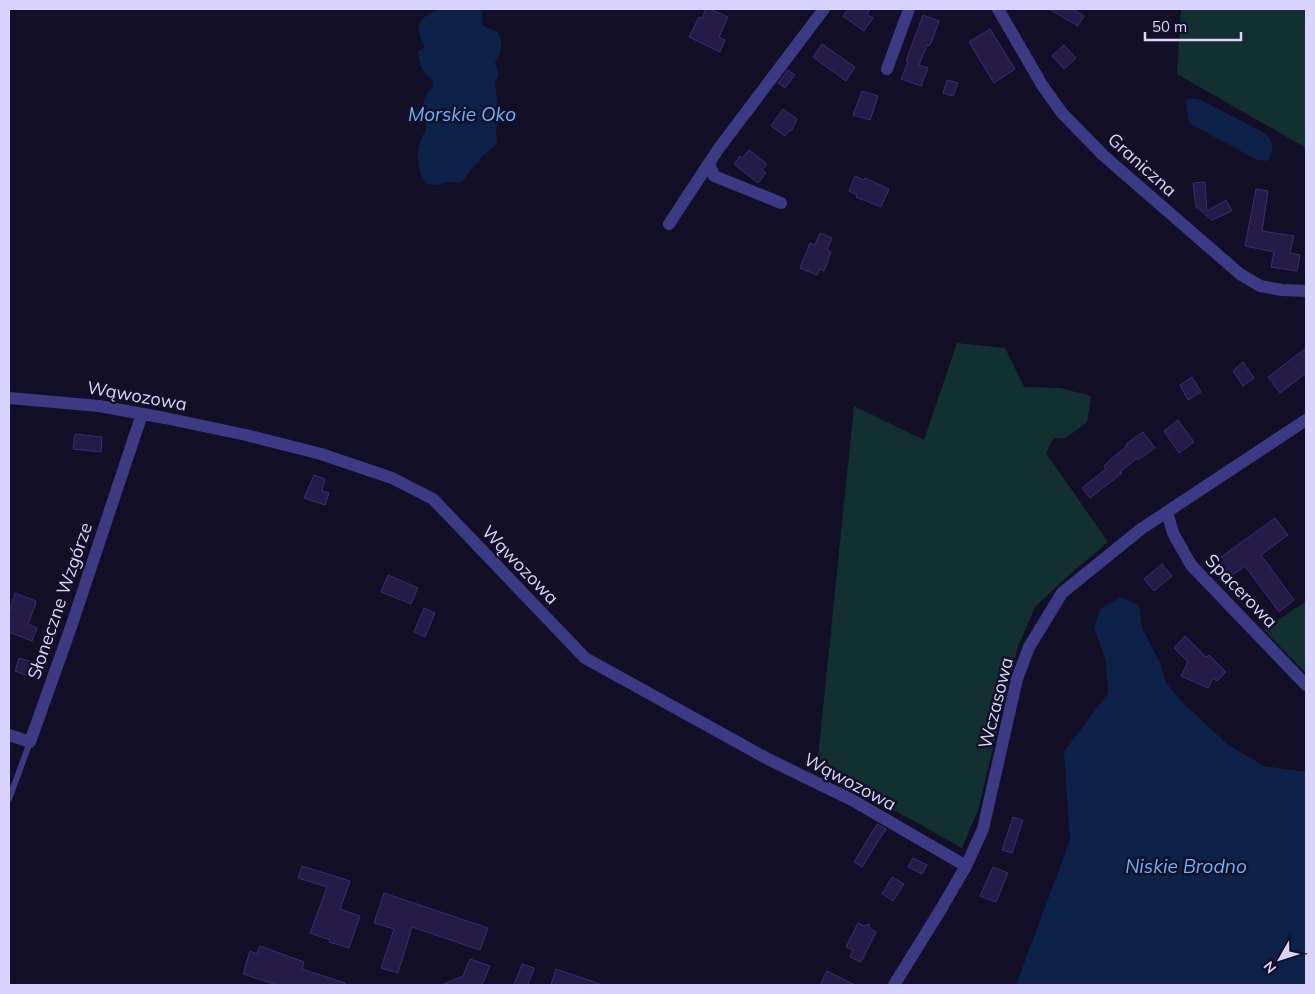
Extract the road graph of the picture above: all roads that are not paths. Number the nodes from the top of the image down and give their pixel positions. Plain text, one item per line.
1 (824, 9) edge
2 (909, 9) edge
3 (998, 9) edge
4 (887, 69) dead end
5 (709, 164) junction
6 (781, 203) dead end
7 (669, 224) dead end
8 (1306, 291) edge
9 (9, 398) edge
10 (142, 414) junction
11 (1306, 420) edge
12 (1167, 512) junction
13 (1306, 685) edge
14 (9, 735) edge
15 (30, 742) junction
16 (9, 799) edge
17 (966, 866) junction
18 (894, 985) edge

1 - 5 street
2 - 4 street
3 - 8 street, Graniczna
5 - 6 street
5 - 7 street
9 - 10 street, Wąwozowa
10 - 15 street, Słoneczne Wzgórze
10 - 17 street, Wąwozowa
11 - 12 street, Wczasowa
12 - 13 street, Spacerowa
12 - 17 street, Wczasowa
14 - 15 street
15 - 16 lane, Słoneczne Wzgórze
17 - 18 street, Wczasowa

